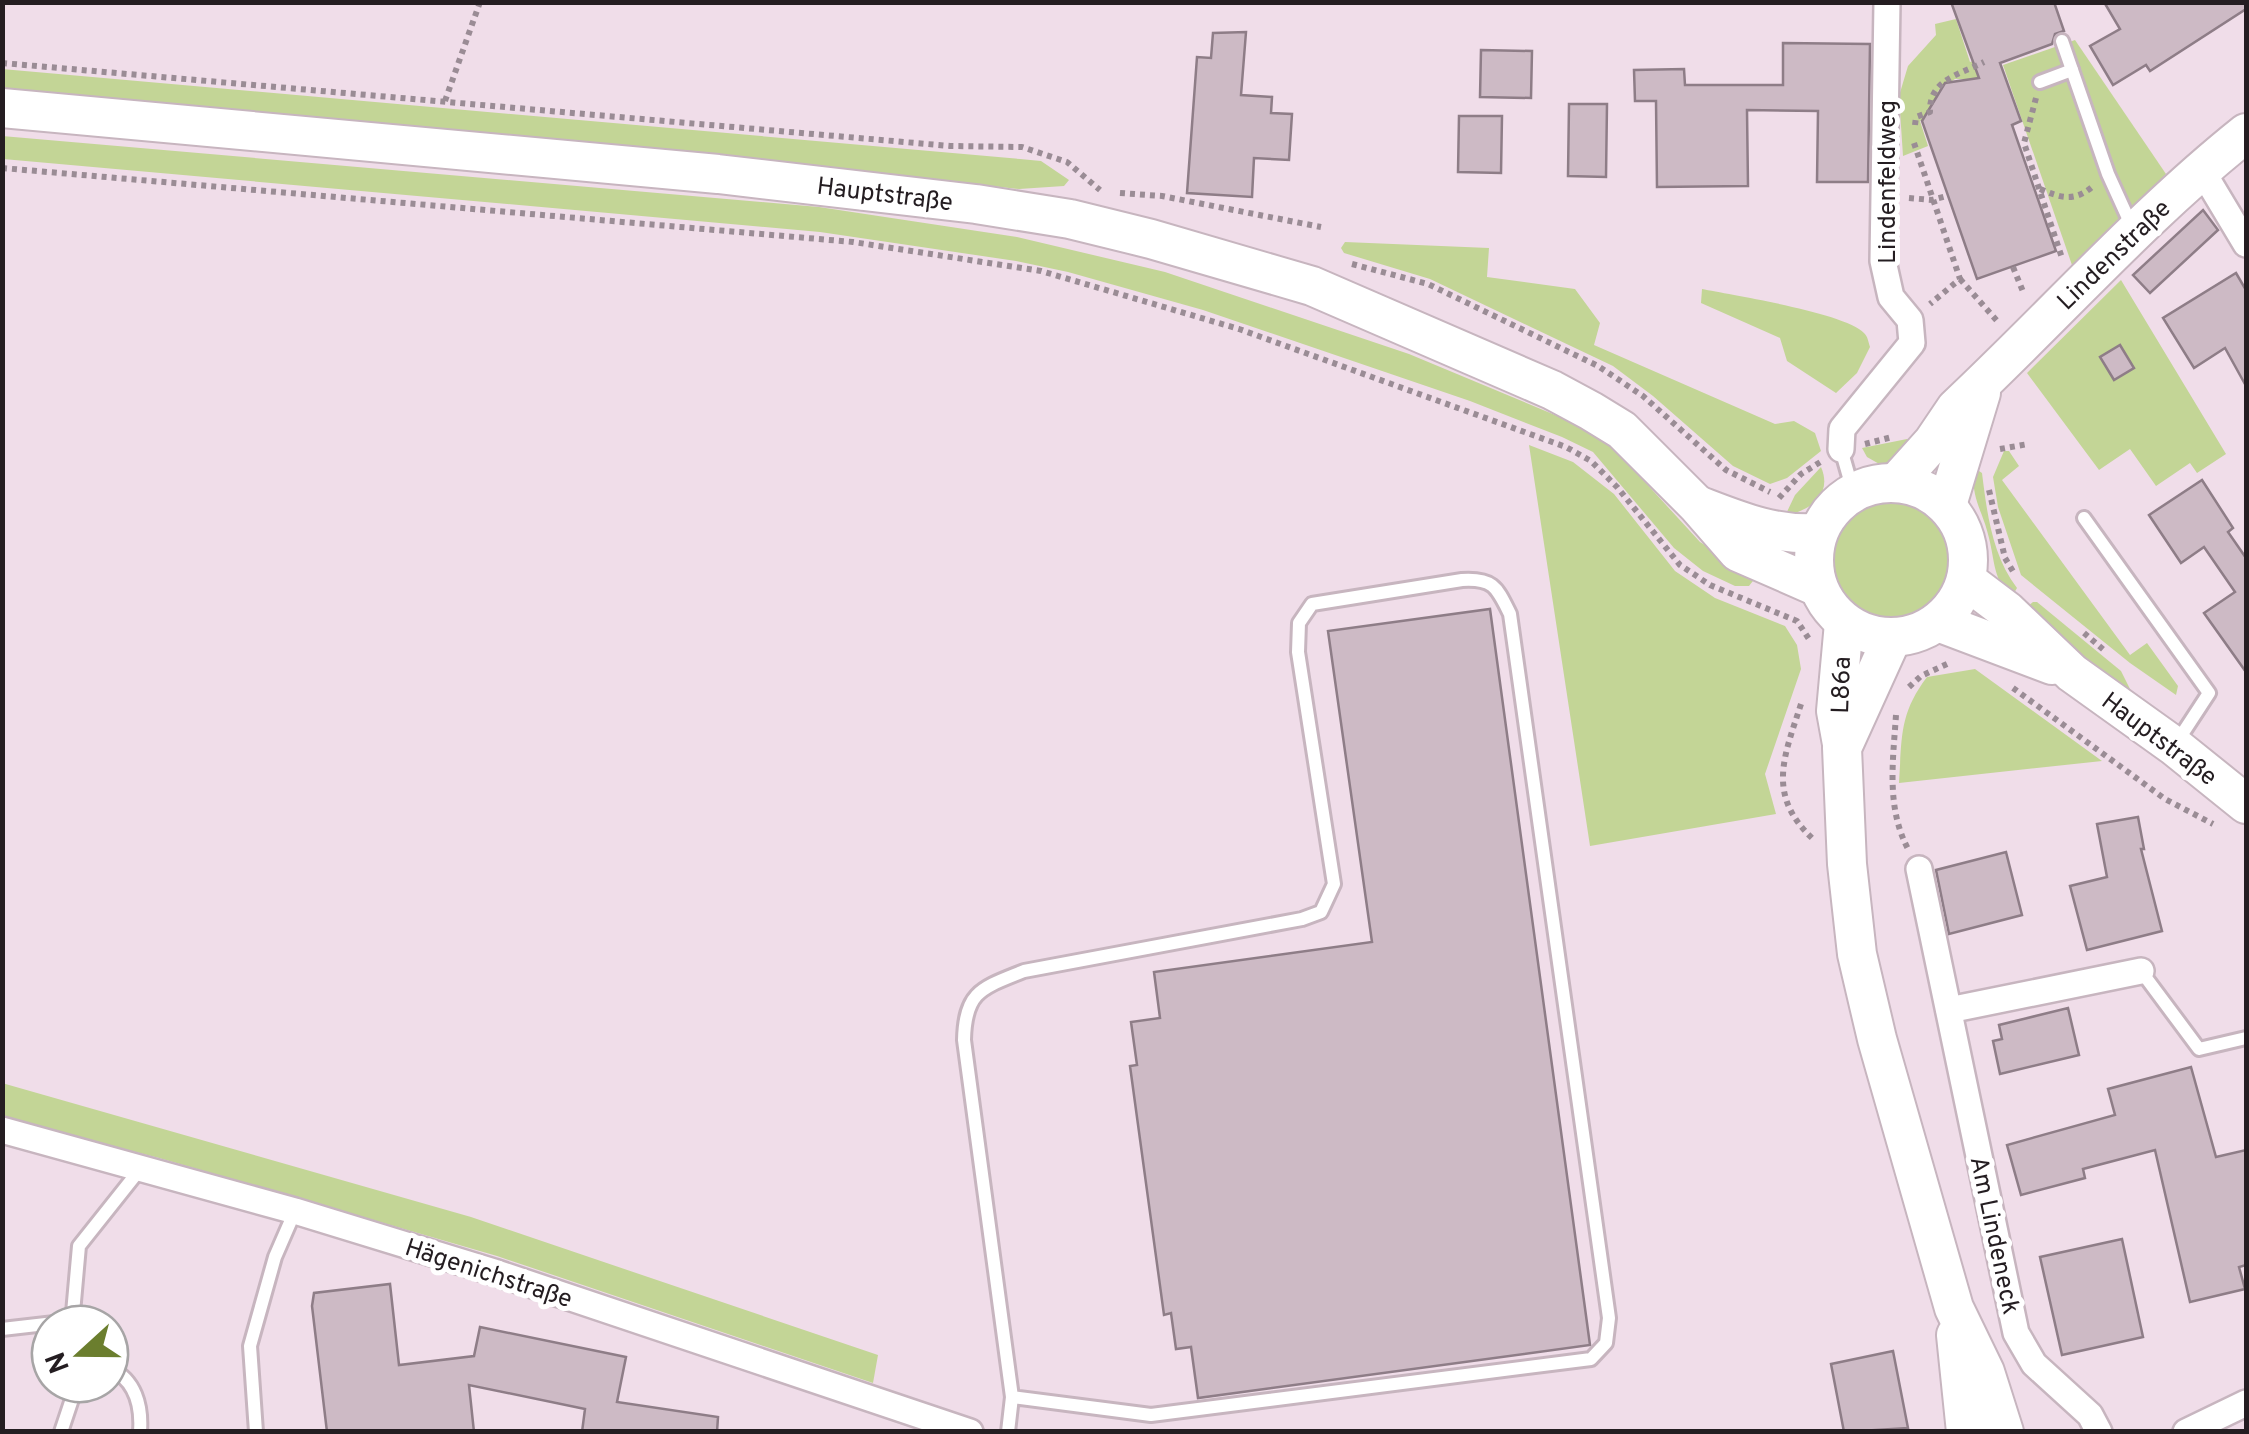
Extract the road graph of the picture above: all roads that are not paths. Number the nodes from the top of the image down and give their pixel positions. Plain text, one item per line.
1 (1886, 2) edge
2 (2062, 40) dead end
3 (2072, 70) junction
4 (2040, 82) road end
5 (2, 108) edge
6 (2246, 133) edge
7 (2201, 170) junction
8 (2134, 232) junction
9 (2246, 244) edge
10 (1984, 381) junction
11 (1841, 449) joint
12 (1897, 482) junction
13 (1854, 491) junction
14 (1698, 505) junction
15 (1946, 505) junction
16 (2084, 518) dead end
17 (1818, 533) junction
18 (1966, 580) junction
19 (1818, 588) junction
20 (1844, 622) junction
21 (1938, 622) junction
22 (1892, 638) junction
23 (2072, 673) junction
24 (2174, 746) junction
25 (1842, 748) junction
26 (2234, 817) edge
27 (1919, 868) road end
28 (2141, 971) joint
29 (1949, 1010) junction
30 (2246, 1038) edge
31 (2, 1130) edge
32 (140, 1168) junction
33 (294, 1211) junction
34 (74, 1304) edge
35 (1954, 1308) junction
36 (30, 1326) edge
37 (2, 1328) edge
38 (130, 1385) edge
39 (1012, 1396) junction
40 (2246, 1403) edge
41 (71, 1404) edge
42 (62, 1432) edge
43 (140, 1432) edge
44 (256, 1432) edge
45 (970, 1432) edge
46 (1008, 1432) edge
47 (1966, 1432) edge
48 (2004, 1432) edge
49 (2100, 1432) edge
50 (2186, 1432) edge

1 - 11 street, Lindenfeldweg
2 - 3 lane
3 - 4 lane
3 - 8 lane
5 - 14 street, Hauptstraße
6 - 7 street, Lindenstraße
7 - 8 street, Lindenstraße
7 - 9 street
8 - 10 street, Lindenstraße
10 - 12 street, Lindenstraße
10 - 15 street, Lindenstraße
11 - 13 lane
12 - 13 street
12 - 15 street
13 - 17 street
14 - 17 street, Hauptstraße
14 - 19 street, Hauptstraße
15 - 18 street
16 - 24 lane
17 - 19 street
18 - 21 street
18 - 23 street, Hauptstraße
19 - 20 street
20 - 22 street
20 - 25 street, L86a
21 - 22 street
21 - 23 street, Hauptstraße
22 - 25 street
23 - 24 street, Hauptstraße
24 - 26 street, Hauptstraße
25 - 35 street, L86a
27 - 29 street, Am Lindeneck
28 - 29 street
28 - 30 lane
29 - 49 street, Am Lindeneck
31 - 32 street, Hägenichstraße
32 - 33 street, Hägenichstraße
32 - 34 lane
33 - 44 lane
33 - 45 street, Hägenichstraße
35 - 47 street
35 - 48 street
36 - 37 lane
38 - 43 lane
39 - 39 lane
39 - 46 lane
40 - 50 street
41 - 42 lane

